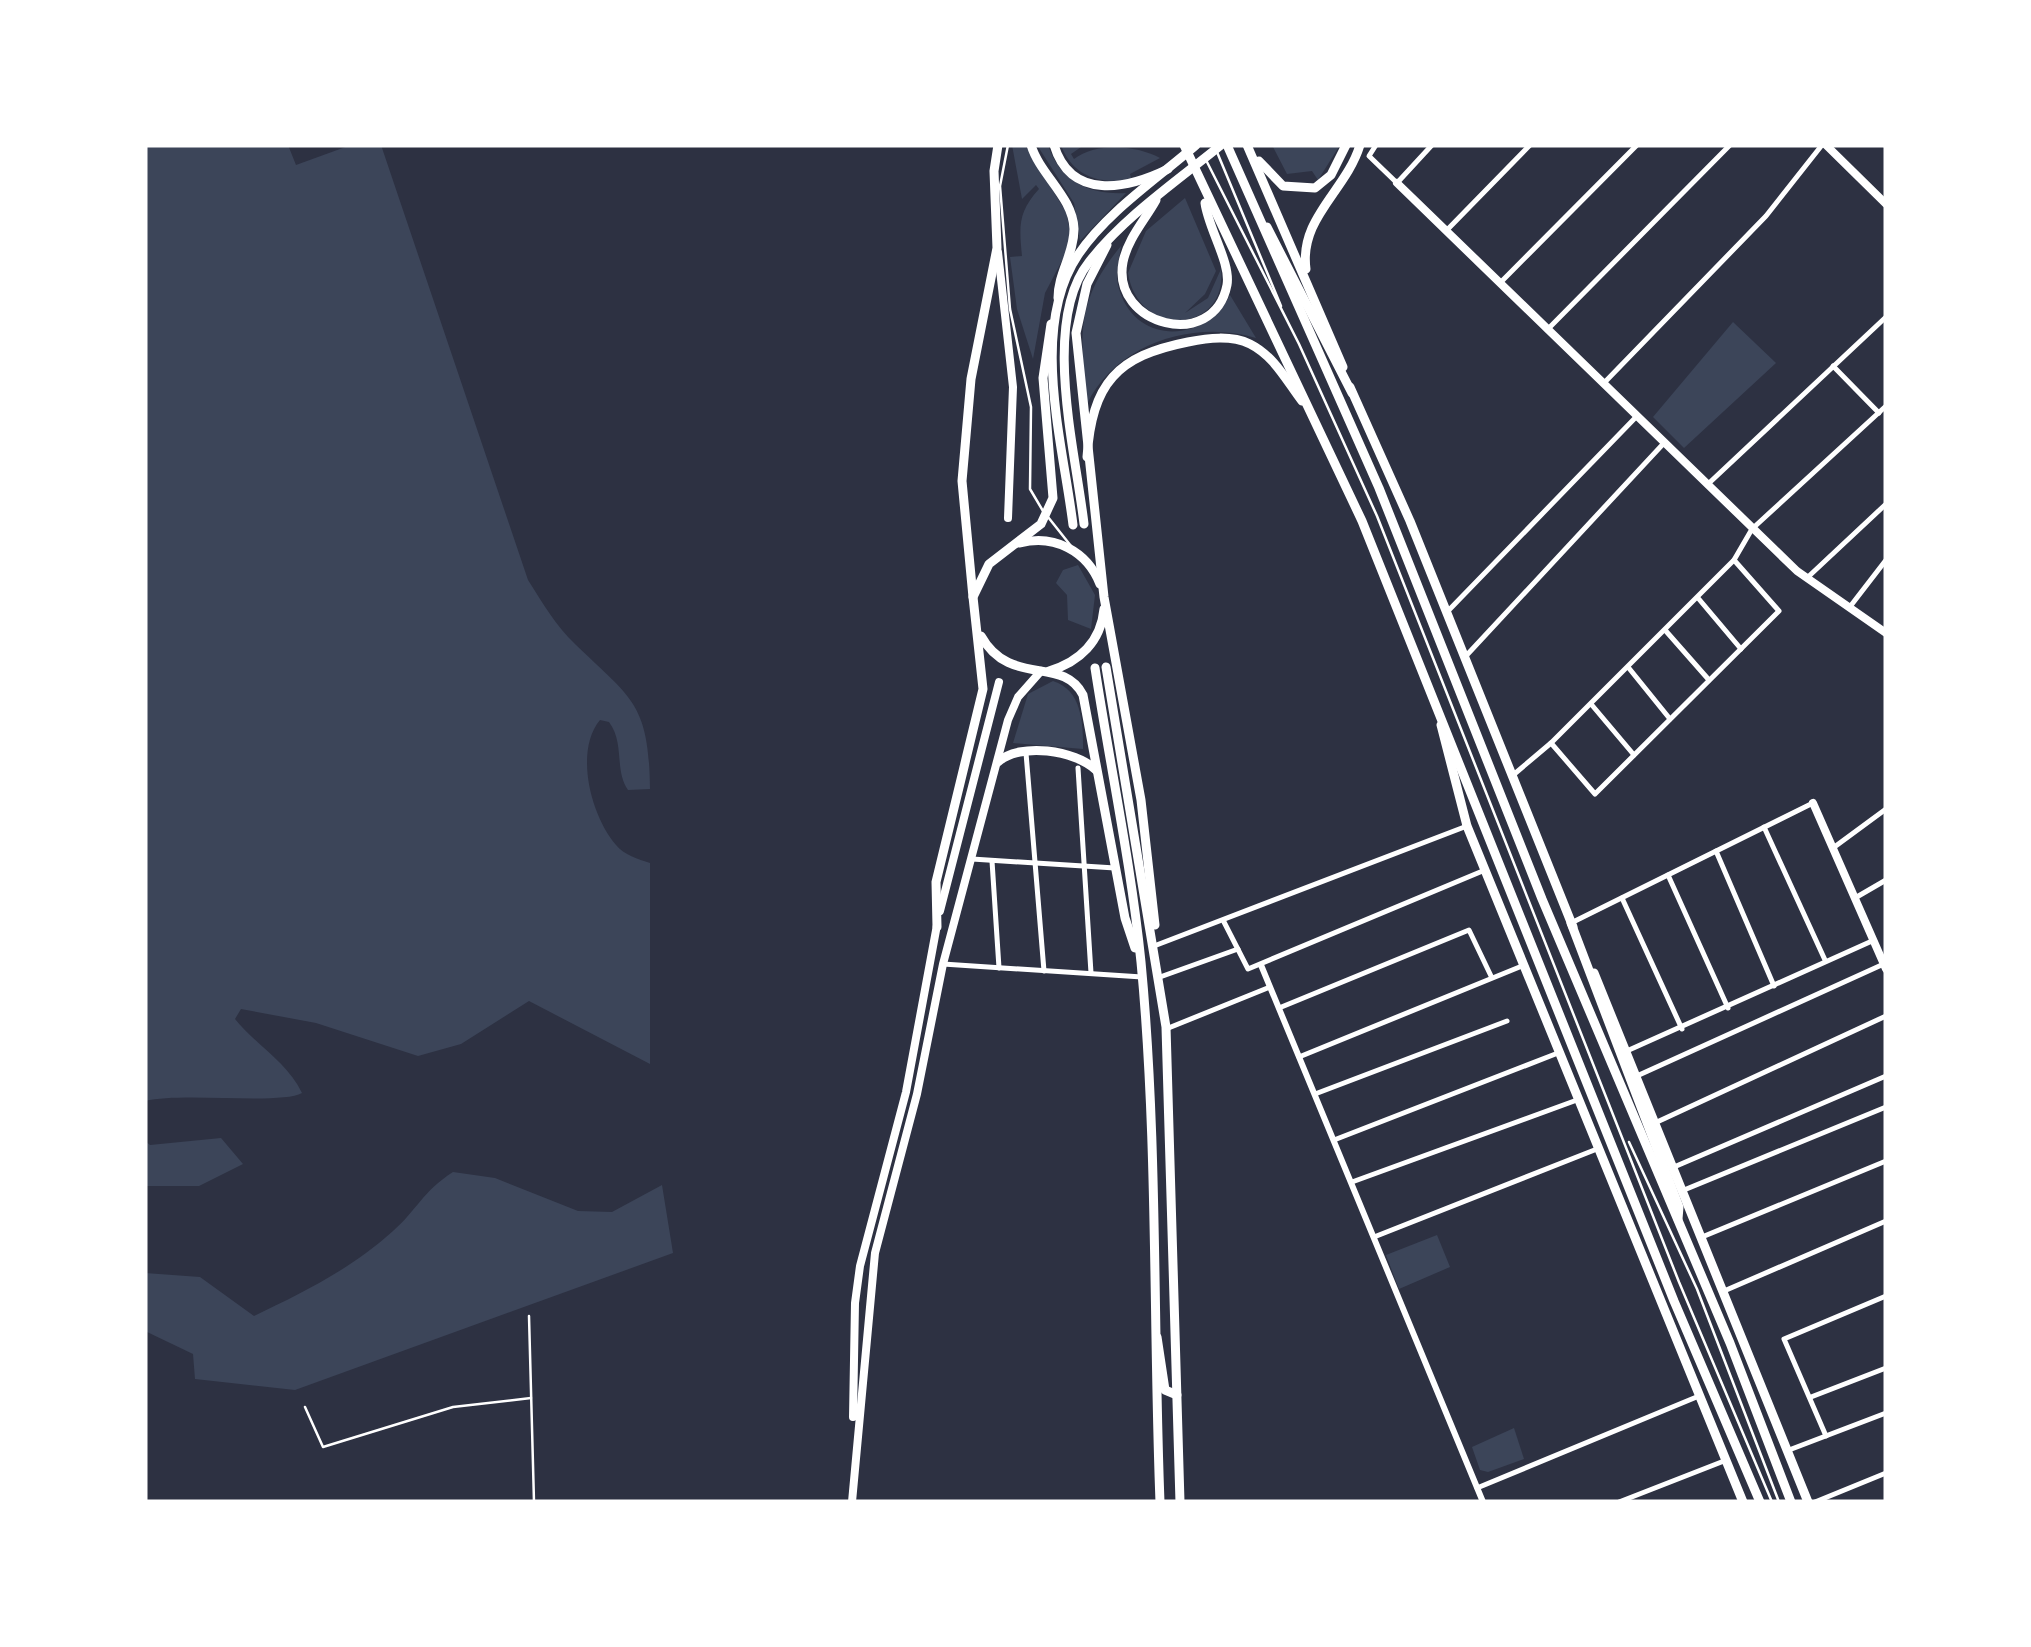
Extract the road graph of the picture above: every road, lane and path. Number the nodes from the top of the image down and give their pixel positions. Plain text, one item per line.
1 (998, 145) edge
2 (1008, 145) edge
3 (1031, 145) edge
4 (1054, 145) edge
5 (1184, 145) edge
6 (1199, 145) edge
7 (1219, 145) edge
8 (1247, 145) edge
9 (1346, 145) edge
10 (1360, 145) edge
11 (1376, 145) edge
12 (1432, 145) edge
13 (1530, 145) edge
14 (1637, 145) edge
15 (1730, 145) edge
16 (1824, 145) edge
17 (1168, 170) junction
18 (1396, 183) junction
19 (1205, 195) junction
20 (1251, 199) junction
21 (1156, 200) junction
22 (1886, 204) edge
23 (1446, 231) junction
24 (1106, 245) junction
25 (997, 248) junction
26 (1308, 282) junction
27 (1500, 284) junction
28 (1058, 298) junction
29 (1886, 317) edge
30 (1051, 324) junction
31 (1289, 326) junction
32 (1547, 330) junction
33 (1834, 366) junction
34 (1603, 384) junction
35 (1352, 393) junction
36 (1886, 406) edge
37 (1879, 413) junction
38 (1314, 416) junction
39 (1636, 416) junction
40 (1664, 443) junction
41 (1087, 456) junction
42 (1707, 485) junction
43 (1886, 504) edge
44 (1047, 516) junction
45 (1008, 518) dead end
46 (1752, 529) junction
47 (1017, 544) junction
48 (1074, 551) junction
49 (1734, 560) junction
50 (1886, 560) edge
51 (1806, 579) junction
52 (1104, 596) junction
53 (973, 597) junction
54 (1698, 597) junction
55 (1849, 608) junction
56 (1446, 613) junction
57 (977, 629) junction
58 (1664, 629) junction
59 (1886, 633) edge
60 (1740, 649) junction
61 (1464, 658) junction
62 (1628, 666) junction
63 (1106, 667) dead end
64 (1094, 668) dead end
65 (1045, 672) junction
66 (1709, 680) junction
67 (999, 682) dead end
68 (1590, 704) junction
69 (1440, 718) junction
70 (1670, 719) junction
71 (1551, 743) junction
72 (1026, 750) junction
73 (1634, 755) junction
74 (998, 762) junction
75 (1078, 768) dead end
76 (1096, 770) junction
77 (1510, 777) junction
78 (1813, 803) joint
79 (1886, 810) edge
80 (1467, 826) junction
81 (1764, 827) junction
82 (1833, 848) junction
83 (1716, 851) junction
84 (972, 859) junction
85 (992, 860) junction
86 (1039, 863) junction
87 (1084, 866) junction
88 (1116, 868) junction
89 (1485, 870) junction
90 (1668, 875) junction
91 (1886, 880) edge
92 (1622, 898) junction
93 (1855, 898) junction
94 (1224, 922) junction
95 (1571, 923) junction
96 (936, 927) junction
97 (1874, 940) junction
98 (1154, 946) junction
99 (1238, 949) junction
100 (1825, 960) junction
101 (943, 964) junction
102 (1141, 964) junction
103 (1885, 965) edge
104 (1261, 966) junction
105 (1525, 966) junction
106 (999, 968) junction
107 (1044, 970) junction
108 (1090, 973) junction
109 (1142, 976) junction
110 (1490, 976) junction
111 (1160, 978) junction
112 (1270, 986) junction
113 (1774, 986) junction
114 (1279, 1008) junction
115 (1728, 1008) junction
116 (1886, 1016) edge
117 (1507, 1020) dead end
118 (1166, 1029) junction
119 (1682, 1029) junction
120 (1629, 1050) junction
121 (1561, 1052) junction
122 (1299, 1057) junction
123 (1638, 1075) junction
124 (1886, 1076) edge
125 (1315, 1094) junction
126 (1580, 1099) junction
127 (1886, 1107) edge
128 (1657, 1122) junction
129 (1622, 1128) junction
130 (1334, 1140) junction
131 (1600, 1148) junction
132 (1886, 1161) edge
133 (1674, 1168) junction
134 (1352, 1182) junction
135 (1684, 1190) junction
136 (876, 1203) junction
137 (888, 1207) junction
138 (1678, 1221) junction
139 (1886, 1221) edge
140 (1374, 1236) junction
141 (1702, 1237) junction
142 (1724, 1290) junction
143 (1886, 1296) edge
144 (529, 1316) dead end
145 (1154, 1328) junction
146 (1886, 1368) edge
147 (1177, 1395) junction
148 (1699, 1396) junction
149 (1810, 1397) junction
150 (531, 1398) junction
151 (305, 1407) dead end
152 (1886, 1413) edge
153 (1826, 1436) junction
154 (1789, 1450) junction
155 (855, 1452) junction
156 (1724, 1461) junction
157 (1886, 1473) edge
158 (1477, 1488) junction
159 (534, 1502) edge
160 (852, 1502) edge
161 (1160, 1502) edge
162 (1180, 1502) edge
163 (1483, 1502) edge
164 (1619, 1502) edge
165 (1743, 1502) edge
166 (1760, 1502) edge
167 (1772, 1502) edge
168 (1779, 1502) edge
169 (1791, 1502) edge
170 (1811, 1502) edge

1 - 25 main road
2 - 44 lane
3 - 28 main road
4 - 17 main road
5 - 19 main road
6 - 17 main road
6 - 31 lane
7 - 20 main road
7 - 21 main road
7 - 31 lane
8 - 9 main road
8 - 26 main road
10 - 26 main road
11 - 18 street
12 - 18 street
13 - 23 street
14 - 27 street
15 - 32 street
16 - 22 main road
16 - 34 street
17 - 28 main road
18 - 23 main road
19 - 21 main road
19 - 38 main road
20 - 35 main road
20 - 138 main road
21 - 24 main road
23 - 27 main road
24 - 30 main road
24 - 41 main road
25 - 45 main road
25 - 53 main road
26 - 35 main road
27 - 32 main road
28 - 30 main road
29 - 33 street
30 - 44 main road
31 - 129 lane
32 - 34 main road
33 - 37 street
33 - 42 street
34 - 39 main road
35 - 56 main road
36 - 37 street
37 - 46 street
38 - 41 main road
38 - 69 main road
39 - 40 main road
39 - 56 street
40 - 42 main road
40 - 61 street
41 - 52 main road
42 - 46 main road
43 - 51 street
44 - 47 main road
44 - 48 lane
46 - 49 street
46 - 51 main road
47 - 48 main road
47 - 53 main road
48 - 52 main road
49 - 54 street
49 - 60 street
50 - 55 street
51 - 55 main road
52 - 65 main road
52 - 98 main road
53 - 57 main road
54 - 58 street
54 - 60 street
55 - 59 main road
56 - 61 main road
57 - 65 main road
57 - 96 main road
58 - 62 street
58 - 66 street
60 - 66 street
61 - 77 main road
62 - 68 street
62 - 70 street
63 - 98 main road
64 - 102 main road
65 - 74 main road
65 - 76 main road
66 - 70 street
67 - 96 main road
68 - 71 street
68 - 73 street
69 - 80 main road
69 - 166 main road
70 - 73 street
71 - 73 street
71 - 77 street
72 - 74 main road
72 - 76 main road
72 - 86 street
74 - 84 main road
75 - 87 street
76 - 88 main road
77 - 95 main road
78 - 81 street
78 - 82 main road
79 - 82 street
80 - 89 main road
80 - 94 street
81 - 83 street
81 - 100 street
82 - 93 main road
83 - 90 street
83 - 113 street
84 - 85 street
84 - 101 main road
85 - 86 street
85 - 106 street
86 - 87 street
86 - 107 street
87 - 88 street
87 - 108 street
88 - 102 main road
89 - 104 street
89 - 105 main road
90 - 92 street
90 - 115 street
91 - 93 street
92 - 95 street
92 - 119 street
93 - 97 main road
94 - 98 street
94 - 99 street
95 - 120 main road
95 - 138 main road
96 - 136 main road
97 - 100 street
97 - 103 main road
98 - 111 main road
99 - 104 street
99 - 111 street
100 - 113 street
101 - 106 street
101 - 137 main road
102 - 109 main road
103 - 123 street
104 - 112 street
105 - 110 street
105 - 121 main road
106 - 107 street
107 - 108 street
108 - 109 street
109 - 145 main road
110 - 114 street
110 - 122 street
111 - 118 main road
112 - 114 street
112 - 118 street
113 - 115 street
114 - 122 street
115 - 119 street
116 - 128 street
117 - 125 street
118 - 147 main road
119 - 120 street
120 - 123 main road
121 - 126 main road
121 - 130 street
122 - 125 street
123 - 128 main road
124 - 133 street
125 - 130 street
126 - 131 main road
126 - 134 street
127 - 135 street
128 - 133 main road
129 - 167 lane
129 - 168 lane
130 - 134 street
131 - 140 street
131 - 148 main road
132 - 141 street
133 - 135 main road
134 - 140 street
135 - 141 main road
136 - 137 main road
136 - 155 main road
137 - 155 main road
138 - 169 main road
139 - 142 street
140 - 158 street
141 - 142 main road
142 - 154 main road
143 - 149 street
144 - 150 lane
145 - 147 main road
145 - 161 main road
146 - 149 street
147 - 162 main road
148 - 156 main road
148 - 158 street
149 - 153 street
150 - 151 lane
150 - 159 lane
152 - 153 street
153 - 154 street
154 - 170 main road
155 - 160 main road
156 - 164 street
156 - 165 main road
157 - 170 street
158 - 163 street

